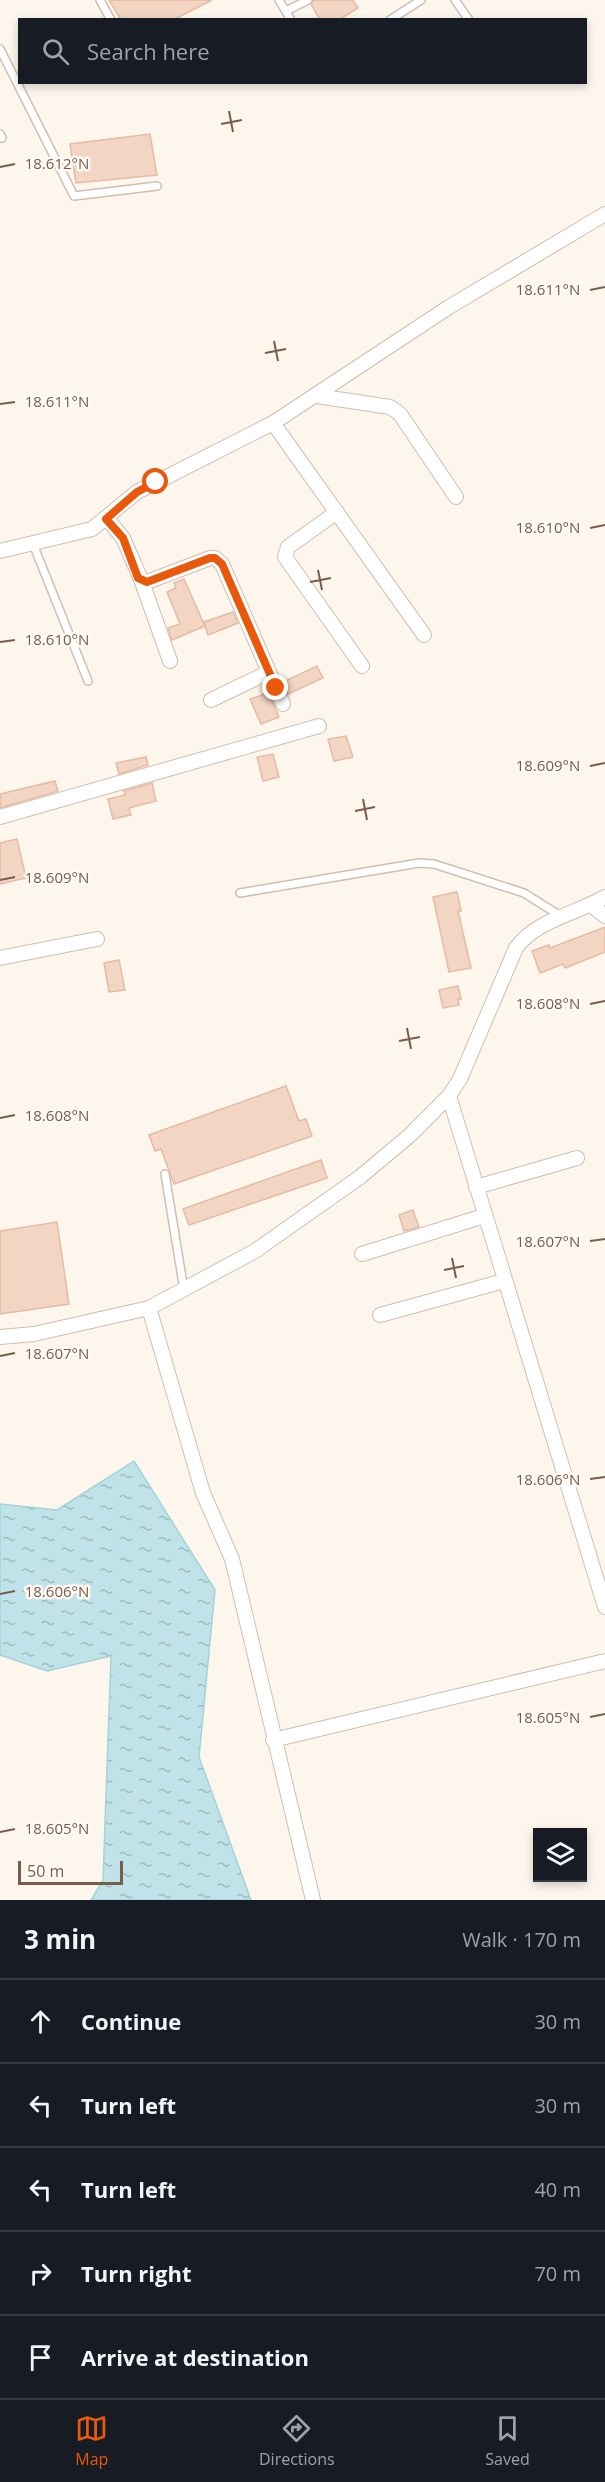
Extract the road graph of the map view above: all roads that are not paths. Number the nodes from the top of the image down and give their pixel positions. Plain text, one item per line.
1 (100, 0) edge
2 (279, 0) edge
3 (308, 0) edge
4 (421, 0) edge
5 (454, 0) edge
6 (286, 11) junction
7 (110, 18) edge
8 (290, 18) edge
9 (393, 18) edge
10 (468, 18) edge
11 (0, 49) edge
12 (158, 186) dead end
13 (605, 214) edge
14 (317, 396) junction
15 (273, 423) junction
16 (456, 497) dead end
17 (337, 512) junction
18 (106, 519) junction
19 (33, 544) junction
20 (0, 551) edge
21 (142, 582) junction
22 (424, 635) dead end
23 (170, 660) dead end
24 (362, 666) dead end
25 (269, 672) junction
26 (88, 681) dead end
27 (211, 700) dead end
28 (283, 704) dead end
29 (319, 726) dead end
30 (0, 817) edge
31 (240, 893) dead end
32 (605, 897) edge
33 (591, 905) junction
34 (605, 916) edge
35 (563, 917) junction
36 (97, 939) dead end
37 (0, 958) edge
38 (448, 1096) junction
39 (577, 1158) dead end
40 (165, 1174) dead end
41 (476, 1187) junction
42 (484, 1216) junction
43 (362, 1254) dead end
44 (504, 1281) junction
45 (184, 1290) junction
46 (149, 1308) junction
47 (380, 1315) dead end
48 (0, 1337) edge
49 (605, 1607) edge
50 (605, 1661) edge
51 (273, 1740) junction
52 (313, 1900) edge

1 - 7 lane
2 - 6 lane
3 - 6 lane
4 - 9 lane
5 - 10 lane
6 - 8 lane
11 - 12 lane
13 - 14 street
14 - 15 street
14 - 16 street
15 - 17 street
15 - 18 street
17 - 22 street
17 - 24 street
18 - 19 street
18 - 21 street
19 - 20 street
19 - 26 lane
21 - 23 street
21 - 25 street
25 - 27 street
25 - 28 street
29 - 30 street
31 - 35 lane
32 - 33 street
33 - 34 street
33 - 35 street
35 - 38 street
36 - 37 street
38 - 41 street
38 - 45 street
39 - 41 street
40 - 45 lane
41 - 42 street
42 - 43 street
42 - 44 street
44 - 47 street
44 - 49 street
45 - 46 street
46 - 48 street
46 - 51 street
50 - 51 street
51 - 52 street

